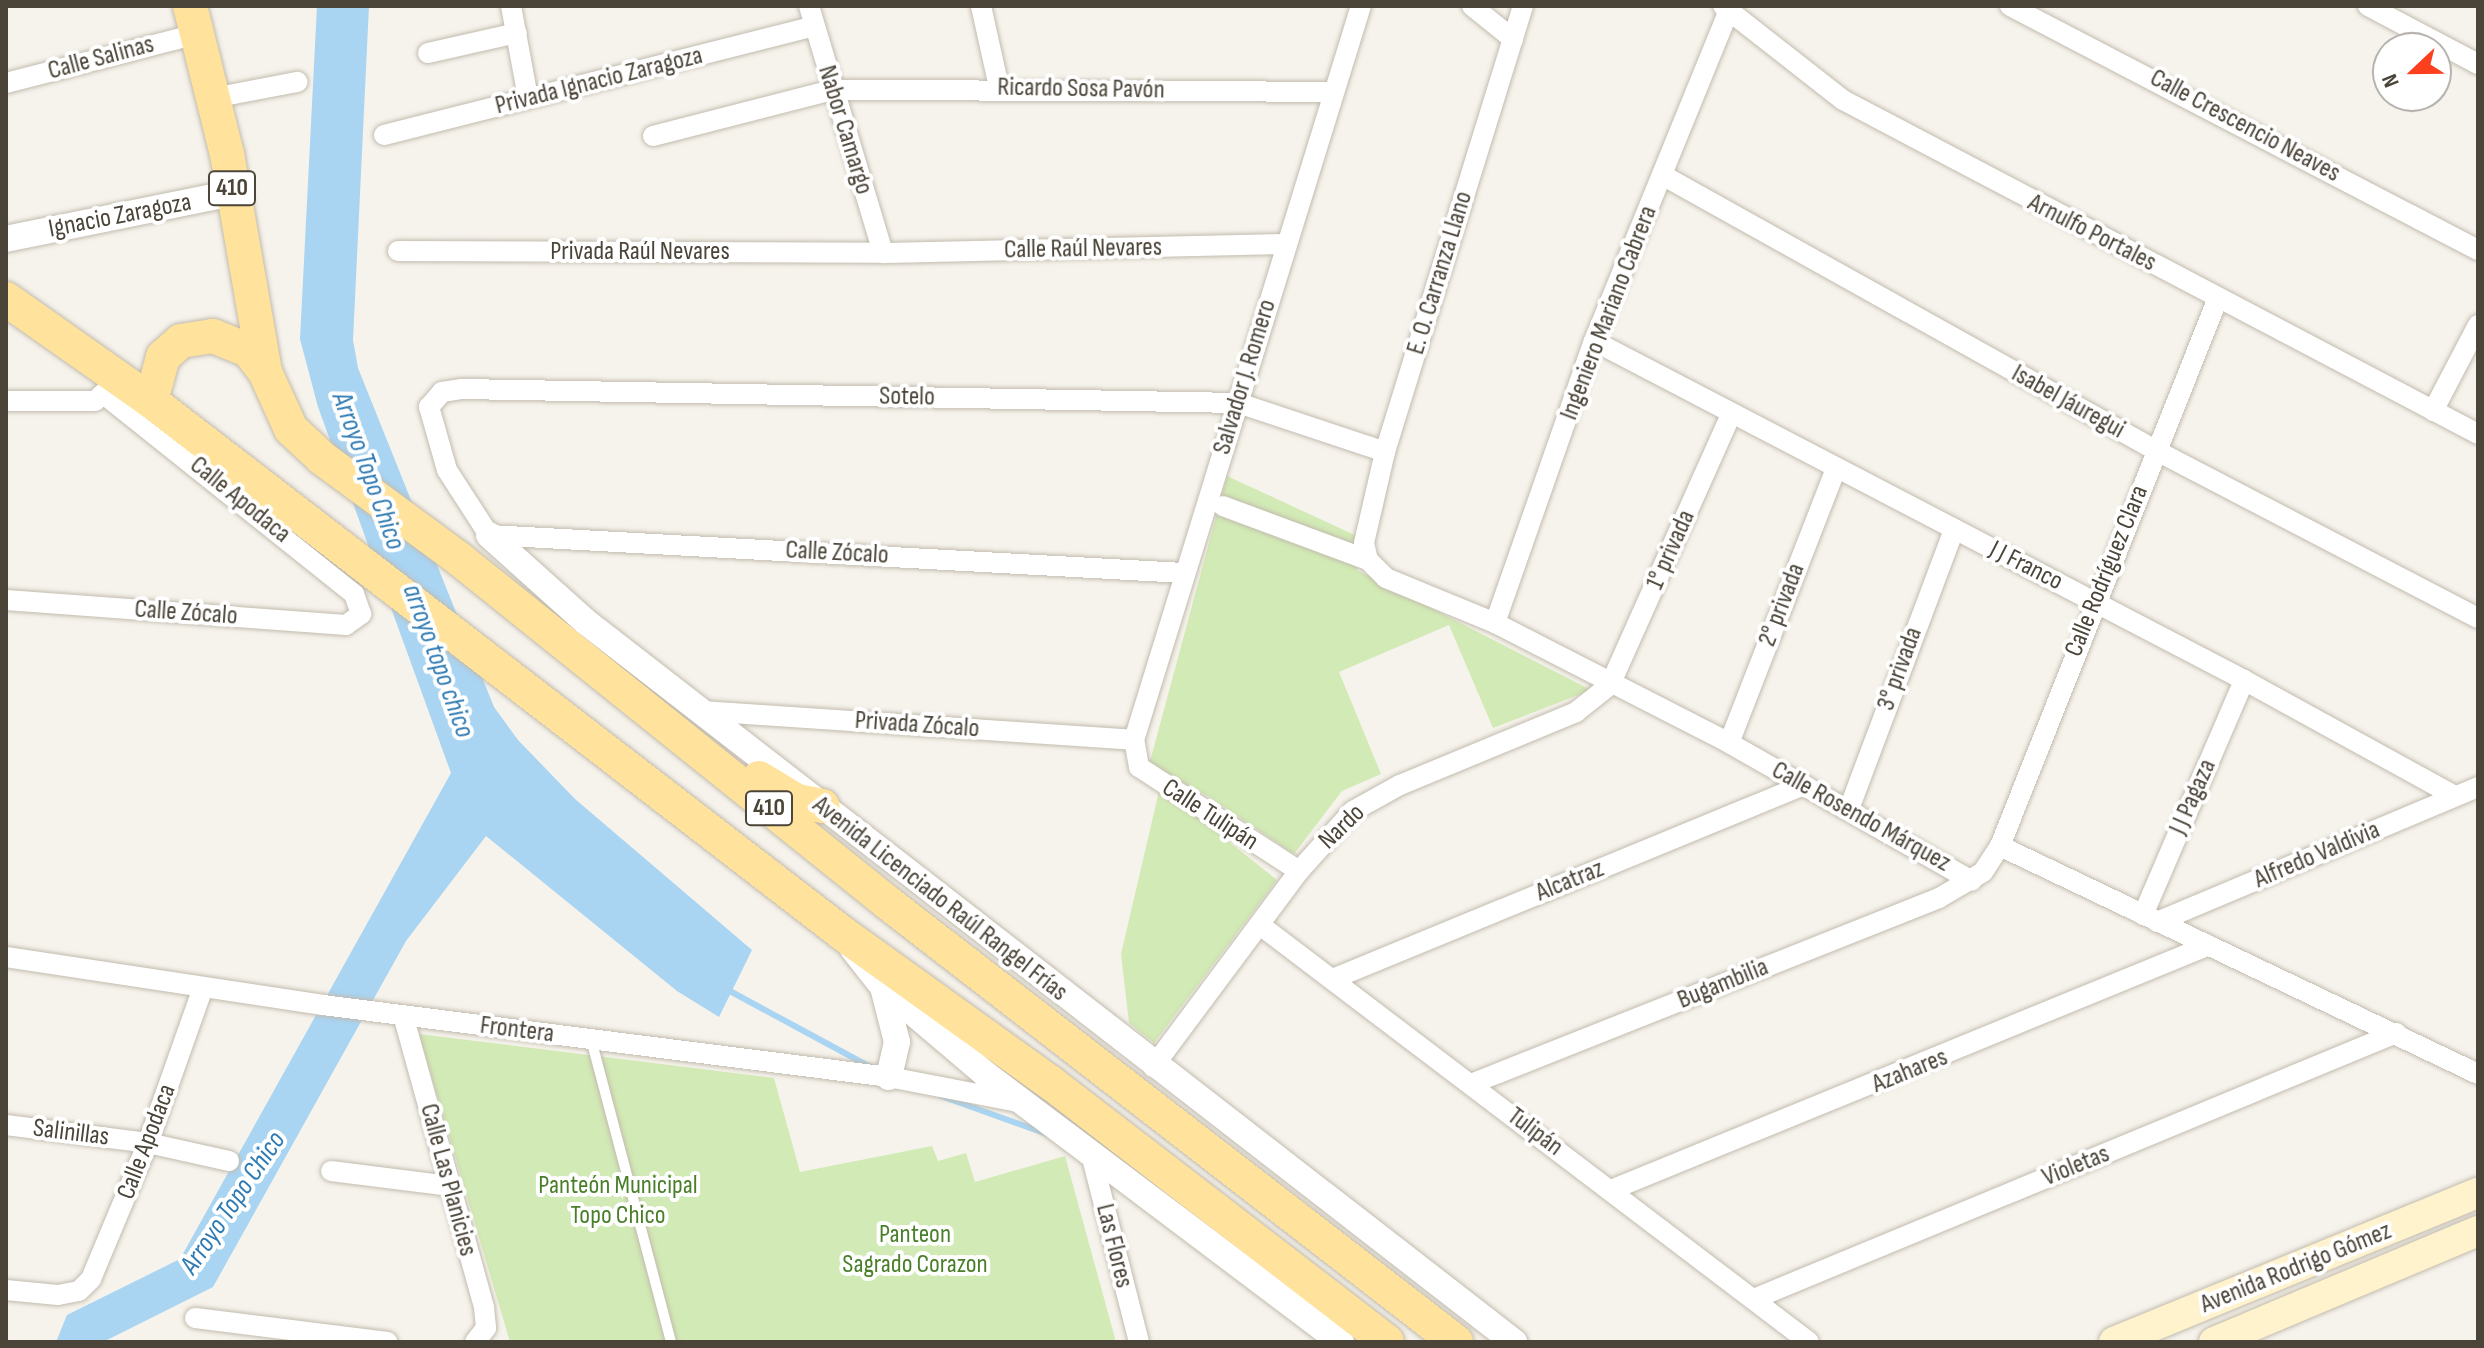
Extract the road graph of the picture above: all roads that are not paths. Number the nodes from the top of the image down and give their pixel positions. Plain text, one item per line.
1 (511, 6) edge
2 (809, 6) edge
3 (981, 6) edge
4 (1361, 6) edge
5 (1472, 6) edge
6 (1523, 6) edge
7 (2010, 6) edge
8 (2368, 6) edge
9 (1728, 7) edge
10 (193, 20) edge
11 (814, 26) junction
12 (517, 33) junction
13 (1513, 39) junction
14 (428, 53) dead end
15 (2478, 64) edge
16 (297, 82) dead end
17 (6, 83) edge
18 (999, 87) junction
19 (832, 90) junction
20 (1330, 92) junction
21 (213, 98) junction
22 (528, 98) junction
23 (384, 135) dead end
24 (653, 136) dead end
25 (1664, 176) junction
26 (233, 193) junction
27 (6, 239) edge
28 (1284, 244) junction
29 (2478, 250) edge
30 (398, 251) dead end
31 (883, 253) junction
32 (2218, 298) junction
33 (6, 299) edge
34 (2478, 325) edge
35 (1594, 341) junction
36 (265, 372) junction
37 (110, 387) junction
38 (6, 401) edge
39 (151, 401) junction
40 (1238, 403) junction
41 (429, 407) joint
42 (2433, 411) junction
43 (1731, 414) junction
44 (2478, 434) edge
45 (2155, 450) junction
46 (1385, 452) junction
47 (1836, 468) junction
48 (1223, 506) dead end
49 (1954, 529) junction
50 (489, 535) junction
51 (1366, 552) junction
52 (1184, 573) junction
53 (6, 600) edge
54 (2094, 601) junction
55 (361, 614) joint
56 (2478, 618) edge
57 (1495, 623) junction
58 (2244, 680) junction
59 (1610, 685) junction
60 (700, 711) junction
61 (1729, 743) junction
62 (1134, 744) junction
63 (705, 757) junction
64 (1804, 785) junction
65 (2478, 787) edge
66 (2455, 796) junction
67 (823, 806) junction
68 (1849, 809) junction
69 (2000, 846) junction
70 (1299, 871) junction
71 (1972, 881) junction
72 (2150, 918) junction
73 (1260, 925) junction
74 (842, 933) junction
75 (2207, 946) junction
76 (6, 957) edge
77 (1335, 978) junction
78 (883, 987) junction
79 (203, 988) junction
80 (403, 1015) junction
81 (2396, 1033) junction
82 (591, 1039) junction
83 (1153, 1067) junction
84 (2478, 1074) edge
85 (889, 1077) junction
86 (1471, 1084) junction
87 (1039, 1093) junction
88 (6, 1125) edge
89 (148, 1143) junction
90 (1090, 1150) junction
91 (229, 1161) dead end
92 (331, 1171) dead end
93 (449, 1186) junction
94 (1611, 1190) junction
95 (2478, 1193) edge
96 (2478, 1231) edge
97 (6, 1290) edge
98 (1756, 1298) junction
99 (195, 1318) dead end
100 (239, 1333) edge
101 (386, 1342) edge
102 (475, 1342) edge
103 (671, 1342) edge
104 (1139, 1342) edge
105 (1341, 1342) edge
106 (1387, 1342) edge
107 (1456, 1342) edge
108 (1514, 1342) edge
109 (1809, 1342) edge
110 (2114, 1342) edge
111 (2214, 1342) edge

1 - 12 street
2 - 11 street, Nabor Camargo
3 - 18 street
4 - 20 street, Salvador J. Romero
5 - 13 street
6 - 13 street, E. O. Carranza Llano
7 - 29 street, Calle Crescencio Neaves
8 - 15 street
9 - 25 street, Ingeniero Mariano Cabrera
9 - 32 street, Arnulfo Portales
10 - 17 street, Calle Salinas
10 - 21 main road, 410
11 - 19 street, Nabor Camargo
11 - 22 street, Privada Ignacio Zaragoza
12 - 14 street
12 - 22 street
13 - 46 street, E. O. Carranza Llano
16 - 21 street
18 - 19 street, Ricardo Sosa Pavón
18 - 20 street, Ricardo Sosa Pavón
19 - 24 street, Ricardo Sosa Pavón
19 - 31 street, Nabor Camargo
20 - 28 street, Salvador J. Romero
21 - 26 main road, 410
22 - 23 street, Privada Ignacio Zaragoza
25 - 35 street, Ingeniero Mariano Cabrera
25 - 45 street, Isabel Jáuregui
26 - 27 street, Ignacio Zaragoza
26 - 36 main road, 410
28 - 31 street, Calle Raúl Nevares
28 - 40 street, Salvador J. Romero
30 - 31 street, Privada Raúl Nevares
32 - 42 street, Arnulfo Portales
32 - 45 street, Calle Rodríguez Clara
33 - 37 main road, Calle Apodaca / 410
34 - 42 street
35 - 43 street, J J Franco
35 - 57 street, Ingeniero Mariano Cabrera
36 - 39 main road
36 - 63 main road, 410
37 - 38 street
37 - 39 main road, Calle Apodaca / 410
37 - 55 street, Calle Apodaca
39 - 74 main road, 410
40 - 41 street, Sotelo
40 - 46 street, Sotelo
40 - 52 street, Salvador J. Romero
41 - 50 street, Avenida Licenciado Raúl Rangel Frías
42 - 44 street, Arnulfo Portales
43 - 47 street, J J Franco
43 - 59 street, 1° privada
45 - 54 street, Calle Rodríguez Clara
45 - 56 street, Isabel Jáuregui
46 - 51 street, E. O. Carranza Llano
47 - 49 street, J J Franco
47 - 61 street, 2° privada
48 - 51 street, Calle Rosendo Márquez
49 - 54 street, J J Franco
49 - 68 street, 3° privada
50 - 52 street, Calle Zócalo
50 - 60 street, Avenida Licenciado Raúl Rangel Frías
51 - 57 street, Calle Rosendo Márquez
52 - 62 street, Salvador J. Romero
53 - 55 street, Calle Zócalo
54 - 58 street, J J Franco
54 - 69 street, Calle Rodríguez Clara
57 - 59 street, Calle Rosendo Márquez
58 - 66 street, J J Franco
58 - 72 street, J J Pagaza
59 - 61 street, Calle Rosendo Márquez
59 - 70 street, Nardo
60 - 62 street, Privada Zócalo
60 - 67 street, Avenida Licenciado Raúl Rangel Frías
61 - 64 street, Calle Rosendo Márquez
62 - 70 street, Calle Tulipán
63 - 67 main road
63 - 107 main road, 410
64 - 68 street, Calle Rosendo Márquez
64 - 77 street, Alcatraz
65 - 66 street, Alfredo Valdivia
66 - 72 street, Alfredo Valdivia
67 - 83 street, Avenida Licenciado Raúl Rangel Frías
68 - 71 street, Calle Rosendo Márquez
69 - 71 street, Calle Rosendo Márquez
69 - 72 street
70 - 73 street, Nardo
71 - 86 street, Bugambilia
72 - 75 street
73 - 77 street, Tulipán
73 - 83 street, Nardo
74 - 78 street
74 - 87 main road, 410
75 - 81 street
75 - 94 street, Azahares
76 - 79 street, Frontera
77 - 86 street, Tulipán
78 - 85 street
78 - 87 street
79 - 80 street, Frontera
79 - 89 street, Calle Apodaca
80 - 82 street, Frontera
80 - 93 street, Calle Las Planicies
81 - 84 street
81 - 98 street, Violetas
82 - 85 street, Frontera
82 - 103 lane
83 - 108 street, Avenida Licenciado Raúl Rangel Frías
85 - 87 street, Frontera
86 - 94 street, Tulipán
87 - 90 street
87 - 106 main road, 410
88 - 89 street, Salinillas
89 - 91 street, Salinillas
89 - 97 street, Calle Apodaca
90 - 104 street, Las Flores
90 - 105 street
92 - 93 street
93 - 102 street, Calle Las Planicies
94 - 98 street, Tulipán
95 - 110 main road, Avenida Rodrigo Gómez
96 - 111 main road, Avenida Rodrigo Gómez
98 - 109 street, Tulipán
99 - 100 street
100 - 101 street

